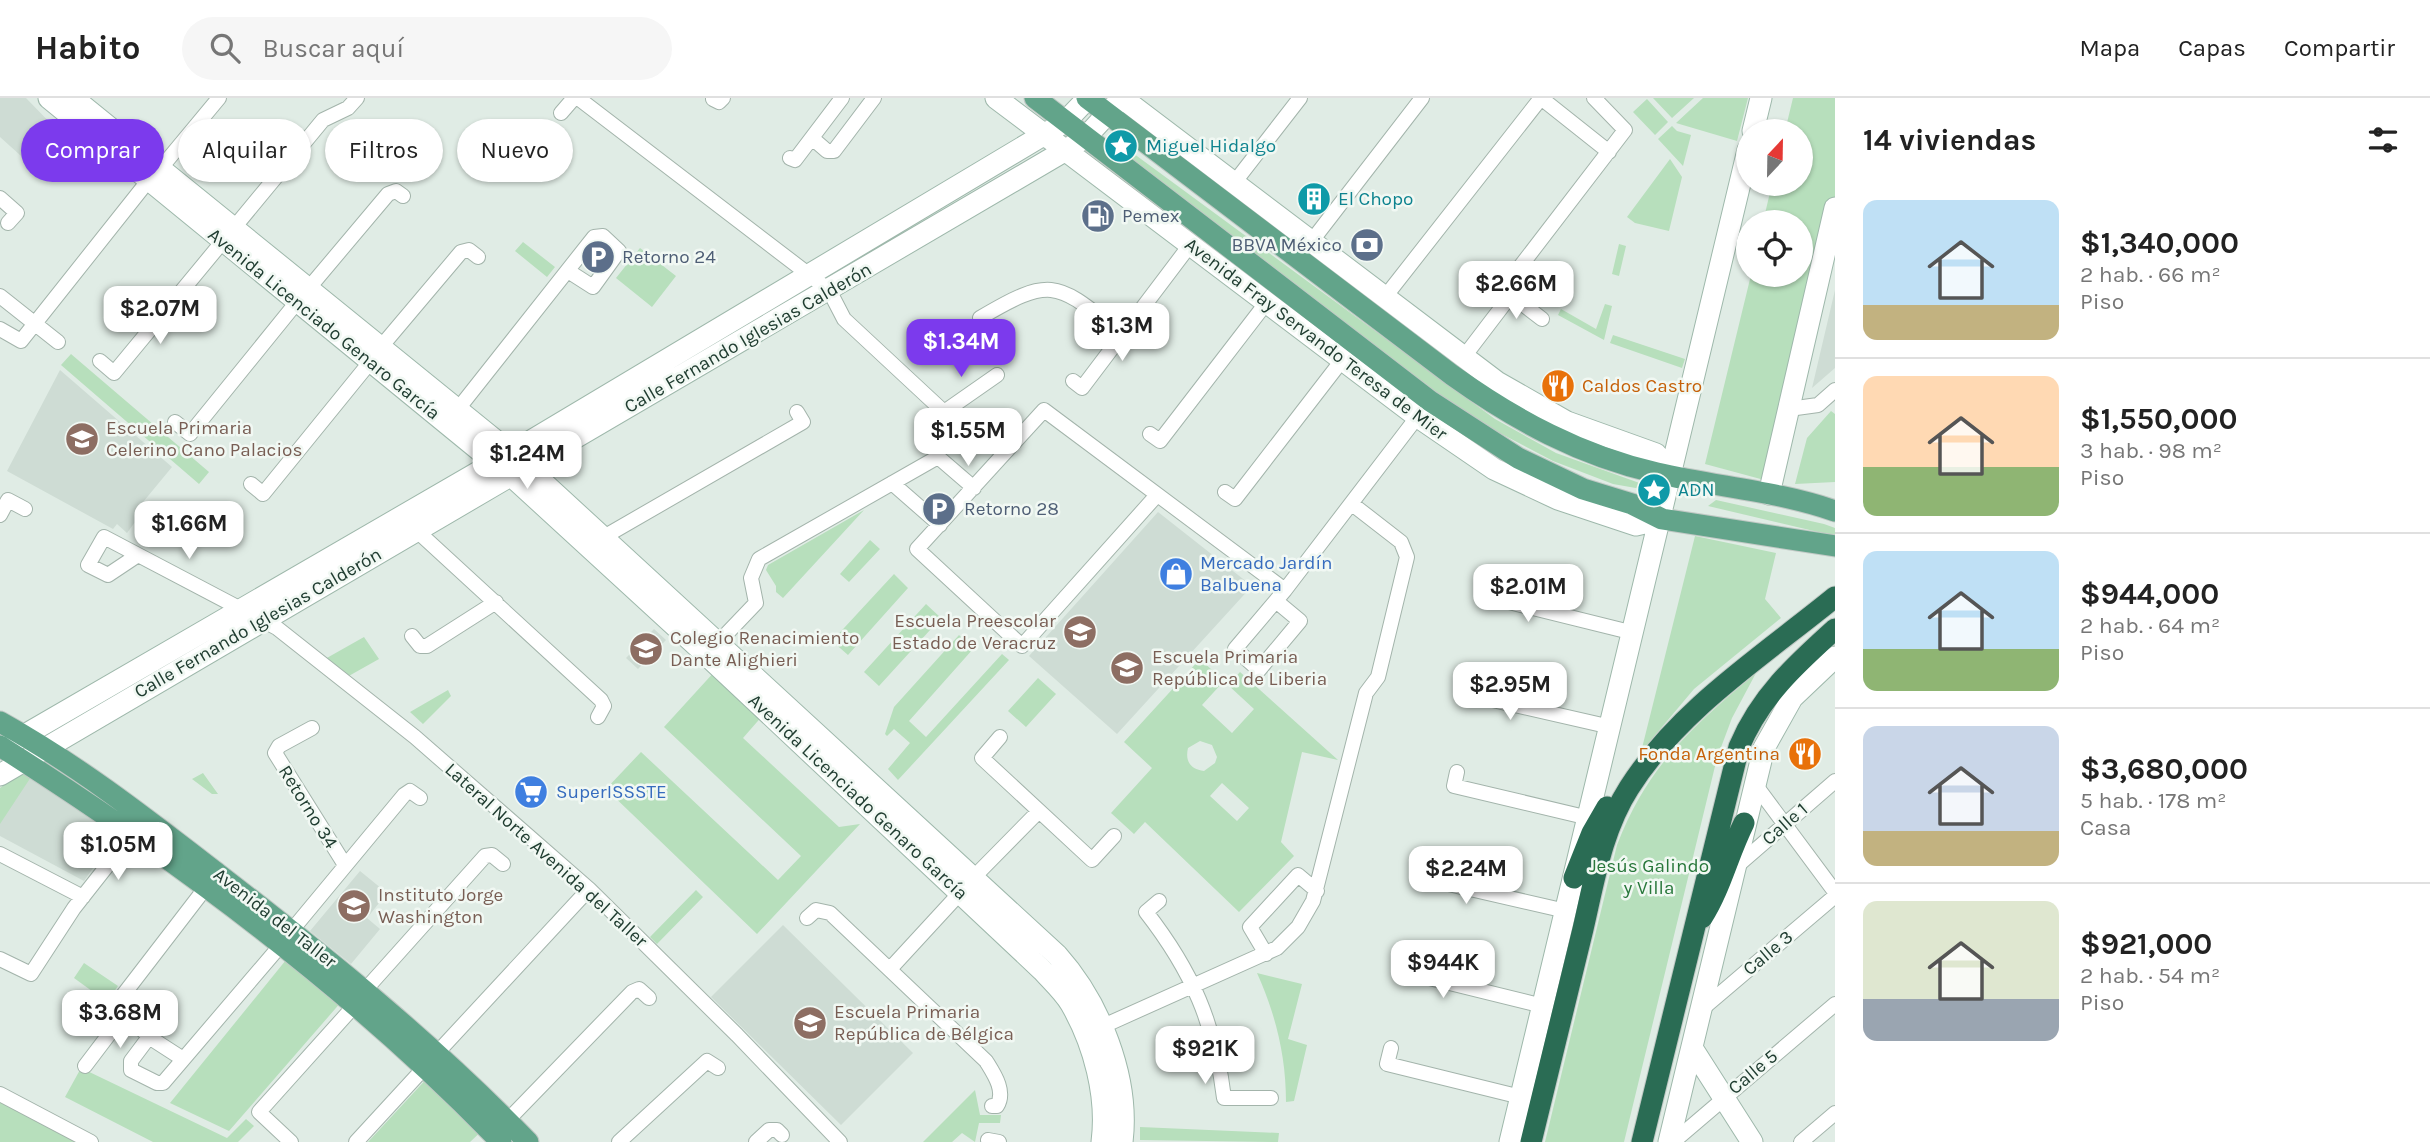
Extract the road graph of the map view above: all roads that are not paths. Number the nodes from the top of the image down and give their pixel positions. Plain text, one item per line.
1 (49, 98) edge
2 (73, 98) edge
3 (219, 98) edge
4 (357, 98) edge
5 (576, 98) edge
6 (842, 98) edge
7 (874, 98) edge
8 (996, 98) edge
9 (1035, 98) edge
10 (1087, 98) edge
11 (1300, 98) edge
12 (1422, 98) edge
13 (1541, 98) edge
14 (1594, 98) edge
15 (1761, 98) edge
16 (1117, 103) edge
17 (561, 113) dead end
18 (85, 119) edge
19 (87, 119) edge
20 (1756, 119) edge
21 (1065, 122) junction
22 (1045, 134) junction
23 (1086, 137) junction
24 (811, 138) junction
25 (1066, 150) junction
26 (1609, 152) junction
27 (790, 158) dead end
28 (164, 163) edge
29 (148, 182) edge
30 (163, 182) edge
31 (1234, 183) junction
32 (403, 196) dead end
33 (1737, 196) edge
34 (0, 198) edge
35 (1835, 208) edge
36 (8, 223) dead end
37 (229, 234) junction
38 (1311, 242) junction
39 (1190, 245) junction
40 (478, 257) dead end
41 (568, 271) dead end
42 (809, 276) junction
43 (829, 290) junction
44 (1511, 295) junction
45 (0, 296) edge
46 (303, 296) junction
47 (1385, 298) junction
48 (1267, 302) junction
49 (1542, 319) dead end
50 (34, 324) junction
51 (0, 329) edge
52 (1122, 334) junction
53 (989, 335) dead end
54 (58, 342) dead end
55 (375, 354) junction
56 (1463, 358) junction
57 (1343, 359) junction
58 (100, 361) dead end
59 (997, 375) dead end
60 (1073, 381) dead end
61 (1835, 390) edge
62 (458, 409) junction
63 (1424, 409) junction
64 (1788, 409) junction
65 (797, 412) dead end
66 (175, 422) dead end
67 (1150, 434) dead end
68 (510, 465) junction
69 (1670, 476) junction
70 (892, 483) junction
71 (251, 484) dead end
72 (974, 488) junction
73 (1225, 492) dead end
74 (1769, 494) junction
75 (1157, 495) junction
76 (1352, 504) junction
77 (1830, 507) edge
78 (25, 509) dead end
79 (0, 515) edge
80 (1662, 519) junction
81 (940, 525) junction
82 (416, 530) junction
83 (602, 538) junction
84 (1834, 546) edge
85 (138, 555) dead end
86 (1503, 589) dead end
87 (1281, 596) junction
88 (1835, 597) edge
89 (659, 601) junction
90 (496, 602) junction
91 (241, 609) junction
92 (262, 621) junction
93 (1835, 629) edge
94 (1634, 633) junction
95 (412, 636) dead end
96 (712, 650) junction
97 (1835, 657) edge
98 (1479, 678) dead end
99 (598, 717) dead end
100 (0, 722) edge
101 (1611, 727) junction
102 (313, 728) dead end
103 (25, 735) junction
104 (1000, 737) dead end
105 (1, 747) edge
106 (45, 748) junction
107 (24, 761) junction
108 (1646, 763) junction
109 (1457, 772) dead end
110 (0, 775) edge
111 (1835, 781) edge
112 (1754, 783) junction
113 (420, 798) dead end
114 (1039, 811) junction
115 (1589, 818) junction
116 (1744, 824) junction
117 (1784, 824) junction
118 (133, 834) junction
119 (1114, 836) dead end
120 (0, 854) edge
121 (503, 864) dead end
122 (1434, 864) dead end
123 (345, 865) junction
124 (1735, 867) junction
125 (1574, 878) junction
126 (211, 881) junction
127 (966, 886) junction
128 (589, 889) junction
129 (1317, 891) junction
130 (1835, 894) edge
131 (83, 897) junction
132 (1159, 901) dead end
133 (1566, 911) junction
134 (807, 918) dead end
135 (1692, 935) junction
136 (286, 938) junction
137 (1266, 954) junction
138 (1412, 957) dead end
139 (0, 959) edge
140 (1050, 962) junction
141 (890, 969) junction
142 (1195, 986) junction
143 (361, 997) junction
144 (649, 998) dead end
145 (1835, 1004) edge
146 (1542, 1006) junction
147 (1701, 1010) junction
148 (126, 1012) junction
149 (1101, 1027) junction
150 (149, 1037) junction
151 (1391, 1048) dead end
152 (1690, 1055) junction
153 (183, 1059) junction
154 (431, 1060) junction
155 (85, 1066) dead end
156 (718, 1068) dead end
157 (0, 1094) edge
158 (1521, 1097) junction
159 (1271, 1098) dead end
160 (1720, 1100) junction
161 (992, 1106) dead end
162 (1835, 1113) edge
163 (495, 1134) edge
164 (782, 1135) dead end
165 (1113, 1139) edge
166 (91, 1142) edge
167 (291, 1142) edge
168 (356, 1142) edge
169 (528, 1142) edge
170 (619, 1142) edge
171 (756, 1142) edge
172 (839, 1142) edge
173 (1510, 1142) edge
174 (1531, 1142) edge
175 (1642, 1142) edge
176 (1671, 1142) edge
177 (1752, 1142) edge
178 (1801, 1142) edge

1 - 18 street, Avenida Licenciado Genaro García
2 - 19 street, Avenida Licenciado Genaro García
3 - 28 street
4 - 37 street
5 - 17 street
5 - 42 street
6 - 24 street
7 - 24 street
8 - 22 street, Avenida Fray Servando Teresa de Mier
9 - 21 main road, Avenida Fray Servando Teresa de Mier
10 - 16 main road
10 - 21 street, Calle Fernando Iglesias Calderón
11 - 31 street
12 - 38 street
13 - 26 street
13 - 47 street
14 - 26 street
15 - 20 street
16 - 23 street, Calle Fernando Iglesias Calderón
16 - 31 street
16 - 69 main road
21 - 22 street, Calle Fernando Iglesias Calderón
21 - 23 main road, Avenida Fray Servando Teresa de Mier
22 - 25 street, Avenida Fray Servando Teresa de Mier
22 - 42 street, Calle Fernando Iglesias Calderón
23 - 25 street, Calle Fernando Iglesias Calderón
23 - 63 main road, Avenida Fray Servando Teresa de Mier
24 - 27 street
25 - 39 street, Avenida Fray Servando Teresa de Mier
25 - 43 street, Calle Fernando Iglesias Calderón
26 - 44 street
29 - 50 street
30 - 37 street, Avenida Licenciado Genaro García
31 - 38 street
32 - 46 street
33 - 69 street
34 - 36 street
35 - 64 street
37 - 46 street, Avenida Licenciado Genaro García
37 - 58 street
38 - 47 street
39 - 48 street, Avenida Fray Servando Teresa de Mier
39 - 52 street
40 - 55 street
41 - 62 street
42 - 43 street
42 - 68 street, Calle Fernando Iglesias Calderón
43 - 59 street
43 - 68 street, Calle Fernando Iglesias Calderón
44 - 49 street
44 - 56 street
45 - 50 street
46 - 55 street, Avenida Licenciado Genaro García
46 - 66 street
47 - 56 street
48 - 57 street, Avenida Fray Servando Teresa de Mier
48 - 67 street
50 - 51 street
50 - 54 street
52 - 53 street
52 - 60 street
55 - 62 street, Avenida Licenciado Genaro García
55 - 68 street, Avenida Licenciado Genaro García
55 - 71 street
56 - 69 street
57 - 63 street, Avenida Fray Servando Teresa de Mier
57 - 73 street
61 - 64 street
62 - 68 street, Avenida Licenciado Genaro García
63 - 76 street
63 - 80 main road, Avenida Fray Servando Teresa de Mier
64 - 74 street
65 - 83 street
68 - 82 street, Calle Fernando Iglesias Calderón
68 - 83 street, Avenida Licenciado Genaro García
68 - 89 street, Avenida Licenciado Genaro García
68 - 91 street, Calle Fernando Iglesias Calderón
69 - 74 main road
69 - 80 street
70 - 72 street
70 - 81 street
70 - 96 street
72 - 75 street
72 - 81 street
74 - 77 main road
75 - 81 street
75 - 87 street
76 - 87 street
76 - 129 street
78 - 79 street
80 - 84 main road, Avenida Fray Servando Teresa de Mier
80 - 94 street
82 - 90 street
82 - 92 street, Calle Fernando Iglesias Calderón
83 - 89 street, Avenida Licenciado Genaro García
85 - 91 street, Lateral Norte Avenida del Taller
86 - 94 street
87 - 87 street
88 - 108 highway
89 - 96 street, Avenida Licenciado Genaro García
90 - 95 street
90 - 99 street
91 - 92 street, Lateral Norte Avenida del Taller
91 - 103 street, Calle Fernando Iglesias Calderón
92 - 106 street, Calle Fernando Iglesias Calderón
92 - 128 street, Lateral Norte Avenida del Taller
93 - 135 highway
94 - 101 street
96 - 127 street, Avenida Licenciado Genaro García
97 - 112 street
98 - 101 street
100 - 103 main road, Avenida del Taller
101 - 115 street
102 - 123 street, Retorno 34
103 - 105 street, Calle Fernando Iglesias Calderón
103 - 106 main road, Avenida del Taller
104 - 114 street
105 - 107 main road, Avenida del Taller
106 - 107 street, Calle Fernando Iglesias Calderón
106 - 126 main road, Avenida del Taller
107 - 110 street, Calle Fernando Iglesias Calderón
107 - 118 main road, Avenida del Taller
108 - 125 highway
108 - 174 highway
109 - 115 street
111 - 117 street, Calle 1
112 - 116 street
112 - 117 street
113 - 123 street
114 - 119 street
114 - 127 street
115 - 125 street
116 - 124 street
116 - 135 highway
117 - 124 street, Calle 1
117 - 130 street
118 - 126 main road, Avenida del Taller
118 - 131 street
120 - 131 street
121 - 143 street
122 - 133 street
123 - 136 street
124 - 147 street
125 - 133 street
126 - 136 main road, Avenida del Taller
126 - 148 street
127 - 140 street, Avenida Licenciado Genaro García
127 - 141 street
128 - 154 street
128 - 172 street, Lateral Norte Avenida del Taller
129 - 137 street
129 - 137 street
130 - 147 street, Calle 3
131 - 139 street
132 - 142 street
133 - 146 street
134 - 141 street
135 - 175 highway
136 - 143 main road, Avenida del Taller
136 - 153 street
137 - 142 street
138 - 146 street
140 - 149 street, Avenida Licenciado Genaro García
140 - 165 street, Avenida Licenciado Genaro García
141 - 161 street
142 - 149 street
142 - 159 street
143 - 154 main road, Avenida del Taller
143 - 167 street
144 - 163 street
145 - 160 street, Calle 5
146 - 158 street
147 - 152 street
148 - 150 street
148 - 155 street
149 - 165 street, Avenida Licenciado Genaro García
150 - 153 street
150 - 153 street
151 - 158 street
152 - 160 street
152 - 176 street
154 - 163 main road, Avenida del Taller
154 - 168 street
156 - 170 street
157 - 166 street
158 - 173 street
160 - 176 street, Calle 5
160 - 177 street
162 - 178 street
163 - 169 main road, Avenida del Taller
164 - 171 street

